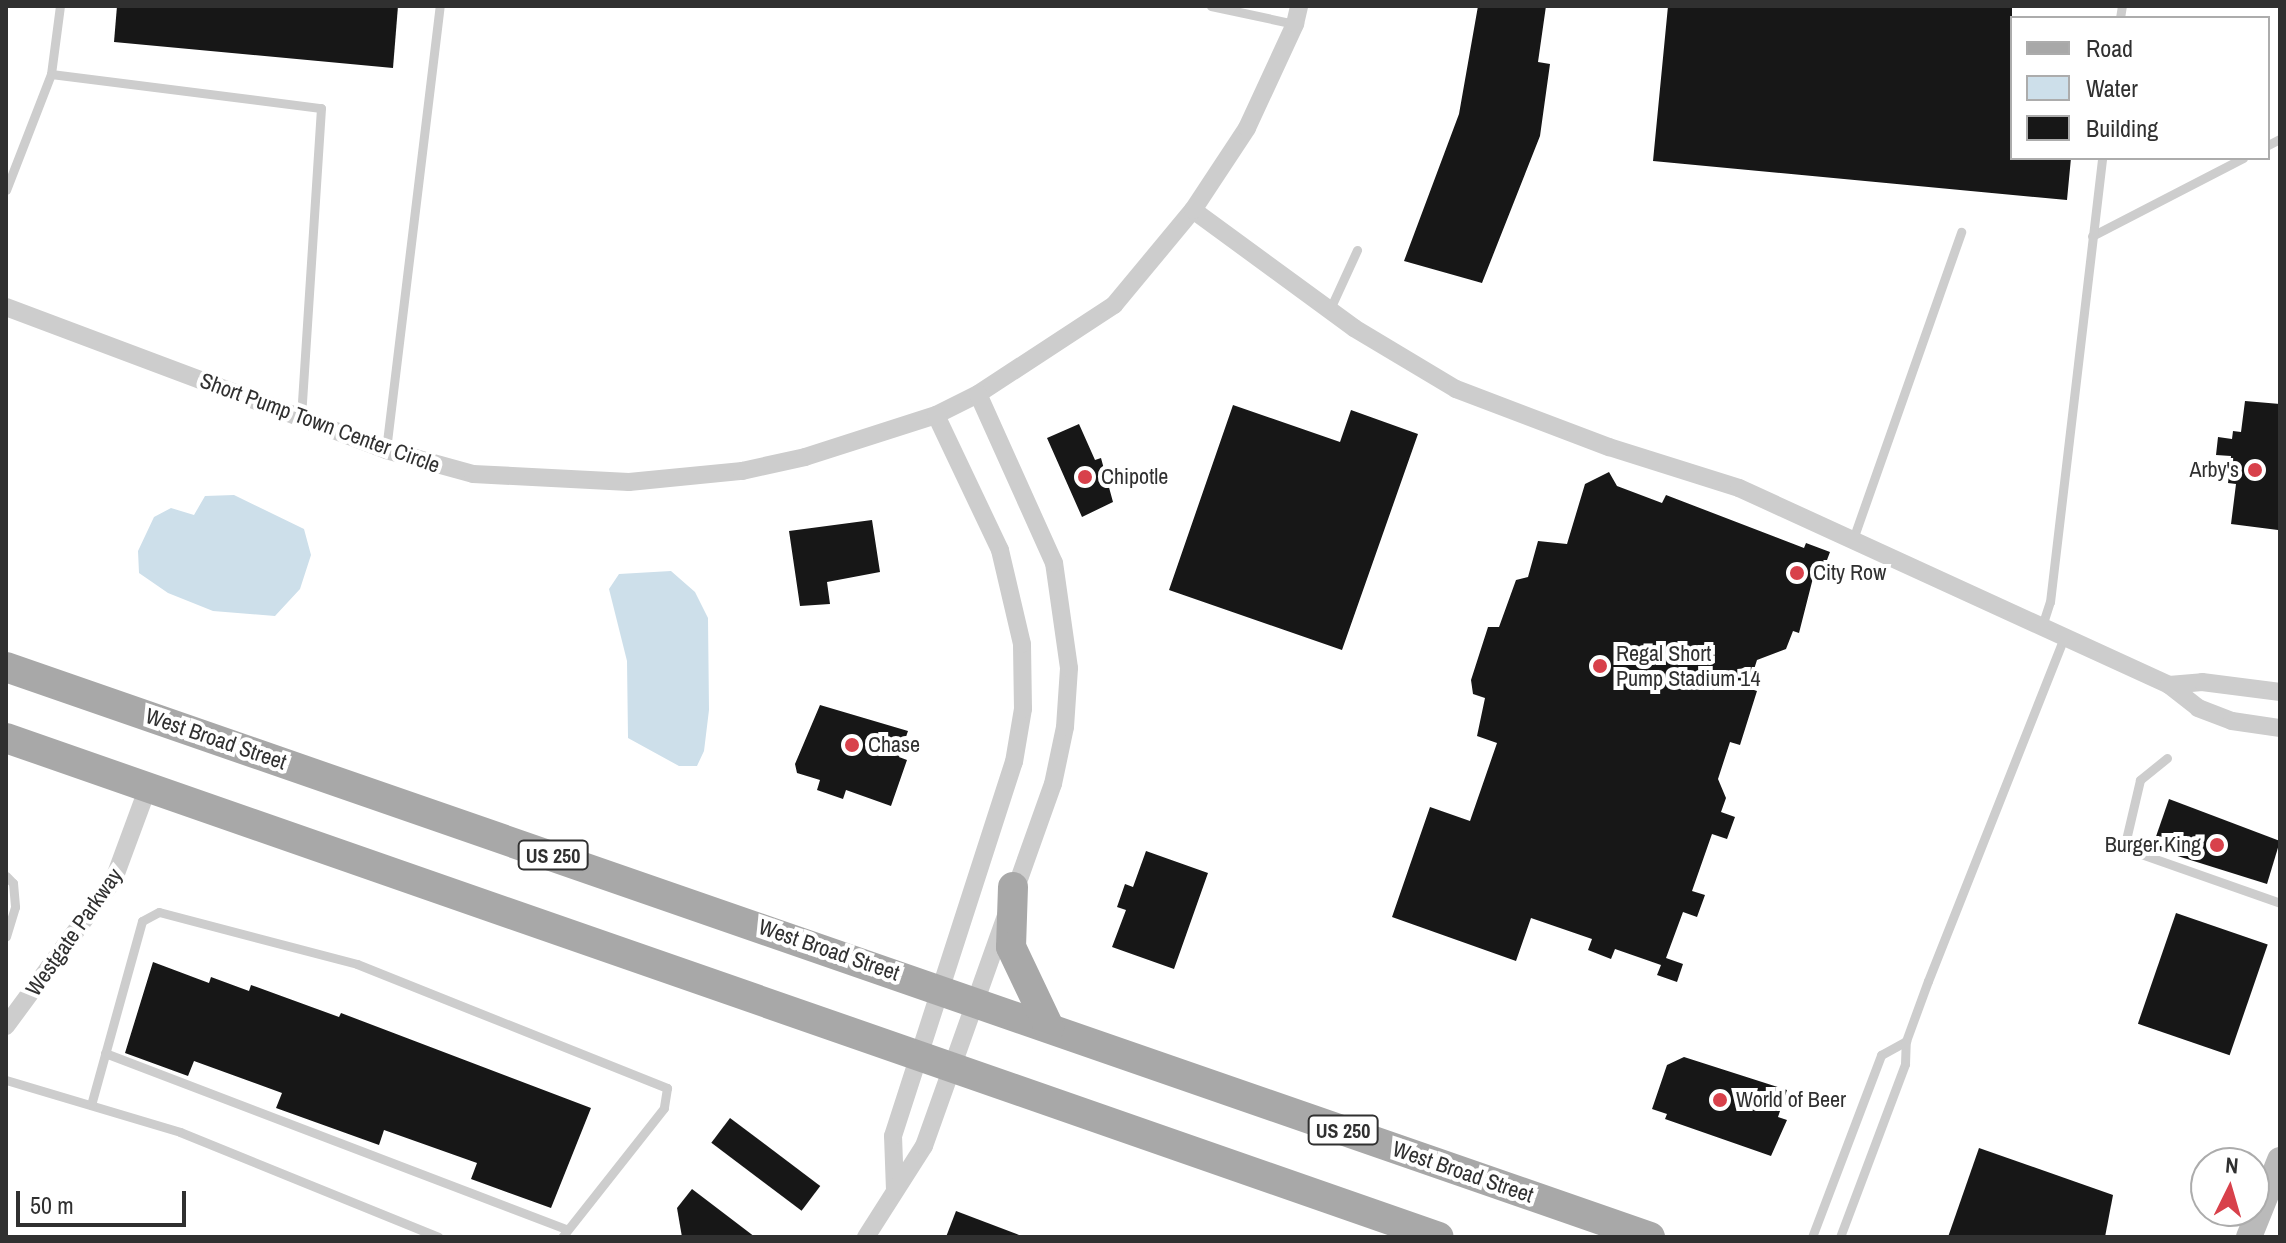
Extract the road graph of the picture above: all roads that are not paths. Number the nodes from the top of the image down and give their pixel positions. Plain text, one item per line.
1 (60, 6) edge
2 (440, 6) edge
3 (1211, 6) edge
4 (1297, 15) edge
5 (51, 74) junction
6 (2102, 160) edge
7 (2239, 160) edge
8 (6, 190) edge
9 (1193, 210) junction
10 (1961, 232) dead end
11 (2092, 236) junction
12 (1357, 250) dead end
13 (6, 307) edge
14 (1330, 309) junction
15 (978, 394) junction
16 (936, 415) junction
17 (301, 419) junction
18 (386, 450) junction
19 (1852, 543) junction
20 (2041, 630) junction
21 (2063, 640) junction
22 (6, 667) edge
23 (2169, 685) junction
24 (2280, 692) edge
25 (2280, 728) edge
26 (6, 738) edge
27 (2167, 758) dead end
28 (148, 787) junction
29 (6, 876) edge
30 (1013, 887) junction
31 (2280, 903) edge
32 (6, 937) edge
33 (937, 988) junction
34 (972, 1001) junction
35 (6, 1026) edge
36 (1049, 1027) junction
37 (1906, 1041) junction
38 (105, 1053) junction
39 (915, 1055) junction
40 (950, 1067) junction
41 (6, 1080) edge
42 (91, 1105) junction
43 (2280, 1160) edge
44 (895, 1190) junction
45 (564, 1233) edge
46 (438, 1237) edge
47 (866, 1237) edge
48 (1439, 1237) edge
49 (1650, 1237) edge
50 (1812, 1237) edge
51 (1840, 1237) edge
52 (2249, 1237) edge

1 - 5 lane
2 - 18 lane
3 - 4 lane
4 - 9 street, Short Pump Town Center Circle
5 - 8 lane
5 - 17 lane
6 - 11 lane
7 - 11 lane
9 - 14 street
9 - 15 street, Short Pump Town Center Circle
10 - 19 lane
11 - 20 lane
12 - 14 lane
13 - 17 street, Short Pump Town Center Circle
14 - 19 street
15 - 16 street, Short Pump Town Center Circle
15 - 30 street
16 - 18 street, Short Pump Town Center Circle
16 - 33 street
17 - 18 street, Short Pump Town Center Circle
19 - 20 street
20 - 21 street
21 - 23 street
21 - 37 lane
22 - 33 main road, West Broad Street / US 250
23 - 24 street
23 - 25 street
26 - 28 main road
27 - 31 lane
28 - 35 street, Westgate Parkway
28 - 39 main road
29 - 32 lane
30 - 34 street
30 - 36 main road
33 - 34 main road, West Broad Street / US 250
33 - 39 street
34 - 36 main road, West Broad Street / US 250
34 - 40 street
36 - 49 main road, West Broad Street / US 250
37 - 50 lane
37 - 51 lane
38 - 42 lane
38 - 45 lane
38 - 45 lane
39 - 40 main road
39 - 44 street
40 - 44 street
40 - 48 main road
41 - 42 lane
42 - 46 lane
43 - 52 main road
44 - 47 street

